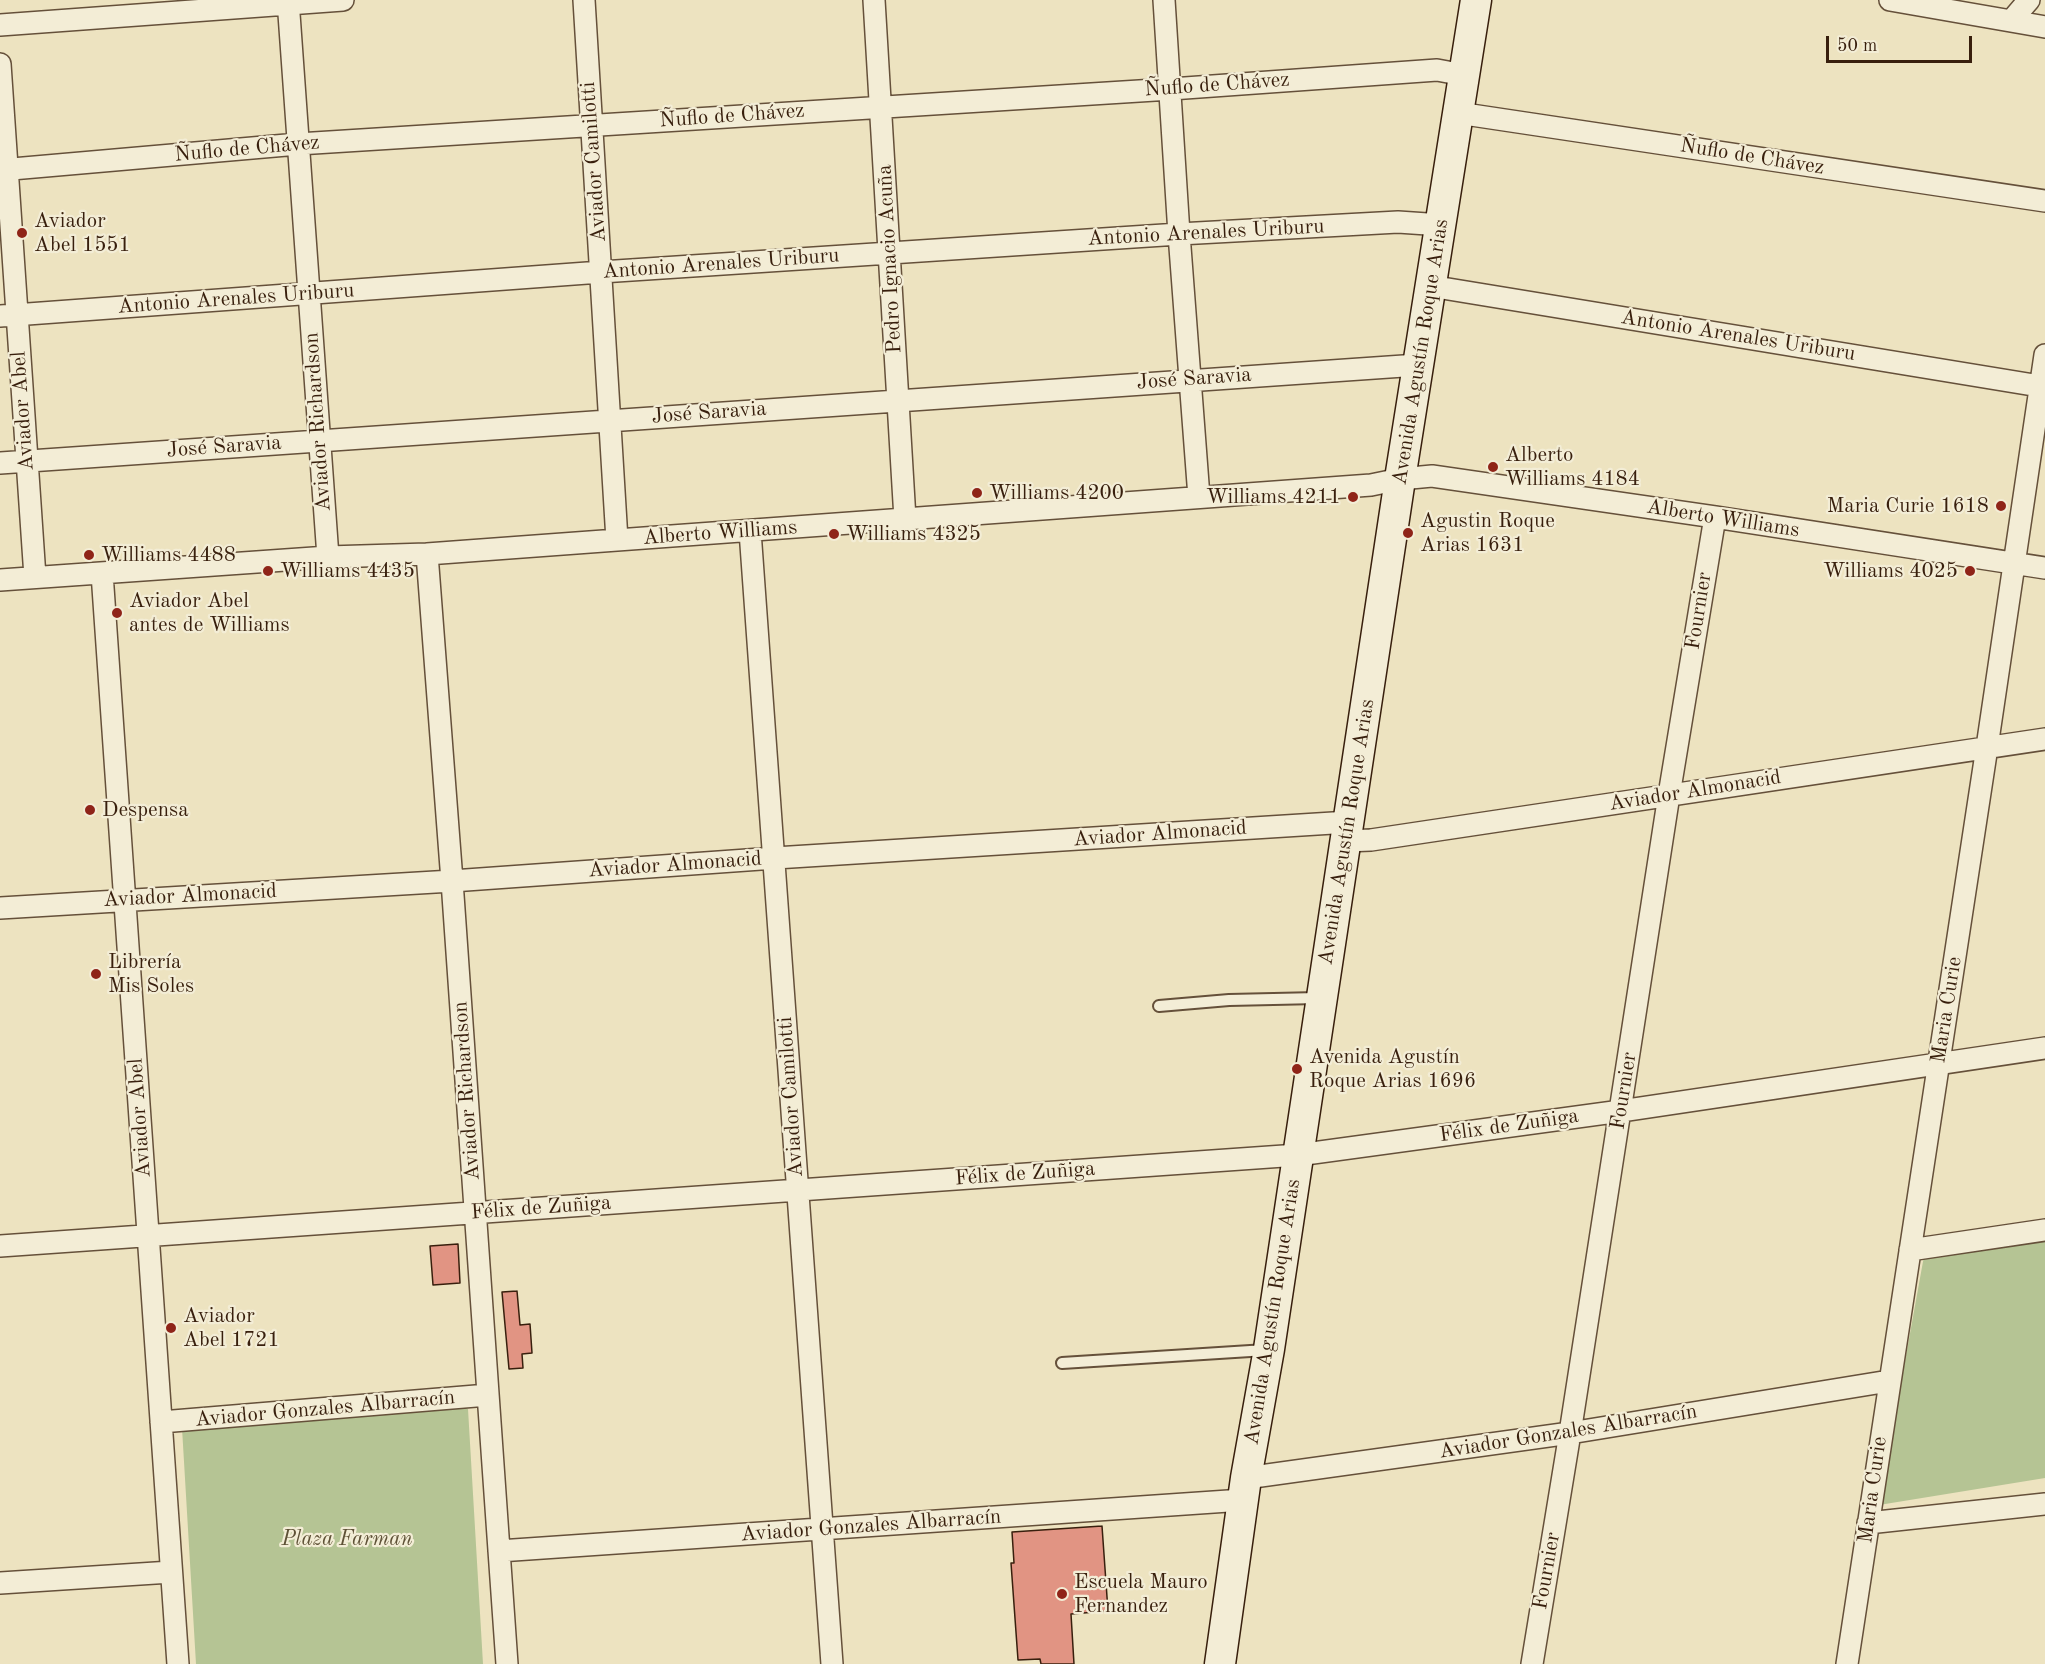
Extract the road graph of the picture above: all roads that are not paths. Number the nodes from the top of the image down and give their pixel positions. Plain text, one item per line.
1 (343, 0) edge
2 (584, 0) edge
3 (874, 0) edge
4 (1164, 0) edge
5 (1476, 0) edge
6 (1890, 0) edge
7 (2029, 0) edge
8 (288, 2) edge
9 (2011, 21) junction
10 (0, 25) edge
11 (2045, 27) edge
12 (0, 64) edge
13 (1464, 75) junction
14 (1171, 89) junction
15 (880, 106) junction
16 (1458, 113) junction
17 (592, 126) junction
18 (298, 144) junction
19 (4, 170) edge
20 (2045, 201) edge
21 (1442, 225) junction
22 (1179, 234) junction
23 (890, 253) junction
24 (601, 272) junction
25 (1430, 286) junction
26 (308, 294) junction
27 (8, 316) edge
28 (2045, 355) edge
29 (1418, 365) junction
30 (1190, 379) junction
31 (2043, 386) edge
32 (897, 400) junction
33 (610, 420) junction
34 (319, 441) junction
35 (26, 461) junction
36 (0, 463) edge
37 (1400, 479) junction
38 (1199, 497) junction
39 (1715, 517) junction
40 (905, 519) junction
41 (750, 531) junction
42 (617, 540) junction
43 (427, 554) junction
44 (328, 557) junction
45 (2013, 563) junction
46 (2045, 568) edge
47 (102, 573) junction
48 (35, 577) junction
49 (0, 580) edge
50 (2045, 739) edge
51 (1987, 747) junction
52 (1669, 795) junction
53 (1347, 832) junction
54 (775, 858) junction
55 (452, 881) junction
56 (124, 900) junction
57 (0, 909) edge
58 (1322, 998) junction
59 (1159, 1006) dead end
60 (2045, 1048) edge
61 (1939, 1063) junction
62 (1621, 1111) junction
63 (1298, 1155) junction
64 (797, 1191) junction
65 (475, 1212) junction
66 (2045, 1230) edge
67 (148, 1236) junction
68 (0, 1246) edge
69 (1910, 1250) junction
70 (1269, 1350) junction
71 (1062, 1363) dead end
72 (1889, 1381) junction
73 (488, 1395) junction
74 (161, 1422) junction
75 (1570, 1433) junction
76 (1244, 1489) junction
77 (2045, 1504) edge
78 (1868, 1522) junction
79 (822, 1530) junction
80 (499, 1551) junction
81 (171, 1572) junction
82 (0, 1583) edge
83 (178, 1664) edge
84 (507, 1664) edge
85 (832, 1664) edge
86 (1220, 1664) edge
87 (1532, 1664) edge
88 (1847, 1664) edge

1 - 8 street
2 - 17 street, Aviador Camilotti
3 - 15 street, Pedro Ignacio Acuña
4 - 14 street
5 - 13 main road, Avenida Agustín Roque Arias
6 - 9 street
7 - 9 street
8 - 10 street
8 - 18 street, Aviador Richardson
9 - 11 street
12 - 19 street, Aviador Abel
13 - 14 street, Ñuflo de Chávez
13 - 16 main road, Avenida Agustín Roque Arias
14 - 15 street, Ñuflo de Chávez
14 - 22 street
15 - 17 street, Ñuflo de Chávez
15 - 23 street, Pedro Ignacio Acuña
16 - 20 street, Ñuflo de Chávez
16 - 21 main road, Avenida Agustín Roque Arias
17 - 18 street, Ñuflo de Chávez
17 - 24 street, Aviador Camilotti
18 - 19 street, Ñuflo de Chávez
18 - 26 street, Aviador Richardson
19 - 27 street, Aviador Abel
21 - 22 street, Antonio Arenales Uriburu
21 - 25 main road, Avenida Agustín Roque Arias
22 - 23 street, Antonio Arenales Uriburu
22 - 30 street
23 - 24 street, Antonio Arenales Uriburu
23 - 32 street, Pedro Ignacio Acuña
24 - 26 street, Antonio Arenales Uriburu
24 - 33 street, Aviador Camilotti
25 - 29 main road, Avenida Agustín Roque Arias
25 - 31 street, Antonio Arenales Uriburu
26 - 27 street, Antonio Arenales Uriburu
26 - 34 street, Aviador Richardson
27 - 35 street, Aviador Abel
28 - 31 street, Maria Curie
29 - 30 street, José Saravia
29 - 37 main road, Avenida Agustín Roque Arias
30 - 32 street, José Saravia
30 - 38 street
31 - 45 street, Maria Curie
32 - 33 street, José Saravia
32 - 40 street, Pedro Ignacio Acuña
33 - 34 street, José Saravia
33 - 42 street, Aviador Camilotti
34 - 35 street, José Saravia
34 - 44 street, Aviador Richardson
35 - 36 street, José Saravia
35 - 48 street, Aviador Abel
37 - 38 street, Alberto Williams
37 - 39 street, Alberto Williams
37 - 53 main road, Avenida Agustín Roque Arias
38 - 40 street, Alberto Williams
39 - 45 street, Alberto Williams
39 - 52 street, Fournier
40 - 41 street, Alberto Williams
41 - 42 street, Alberto Williams
41 - 54 street, Aviador Camilotti
42 - 43 street, Alberto Williams
43 - 44 street, Alberto Williams
43 - 55 street, Aviador Richardson
44 - 47 street, Alberto Williams
45 - 46 street, Alberto Williams
45 - 51 street, Maria Curie
47 - 48 street, Alberto Williams
47 - 56 street, Aviador Abel
48 - 49 street, Alberto Williams
50 - 51 street, Aviador Almonacid
51 - 52 street, Aviador Almonacid
51 - 61 street, Maria Curie
52 - 53 street, Aviador Almonacid
52 - 62 street, Fournier
53 - 54 street, Aviador Almonacid
53 - 58 main road, Avenida Agustín Roque Arias
54 - 55 street, Aviador Almonacid
54 - 64 street, Aviador Camilotti
55 - 56 street, Aviador Almonacid
55 - 65 street, Aviador Richardson
56 - 57 street, Aviador Almonacid
56 - 67 street, Aviador Abel
58 - 59 lane
58 - 63 main road, Avenida Agustín Roque Arias
60 - 61 street, Félix de Zuñiga
61 - 62 street, Félix de Zuñiga
61 - 69 street, Maria Curie
62 - 63 street, Félix de Zuñiga
62 - 75 street, Fournier
63 - 64 street, Félix de Zuñiga
63 - 70 main road, Avenida Agustín Roque Arias
64 - 65 street, Félix de Zuñiga
64 - 79 street, Aviador Camilotti
65 - 67 street, Félix de Zuñiga
65 - 73 street, Aviador Richardson
66 - 69 street
67 - 68 street, Félix de Zuñiga
67 - 74 street, Aviador Abel
69 - 72 street, Maria Curie
70 - 71 lane
70 - 76 main road, Avenida Agustín Roque Arias
72 - 75 street, Aviador Gonzales Albarracín
72 - 78 street, Maria Curie
73 - 74 street, Aviador Gonzales Albarracín
73 - 80 street, Aviador Richardson
74 - 81 street, Aviador Abel
75 - 76 street, Aviador Gonzales Albarracín
75 - 87 street, Fournier
76 - 79 street, Aviador Gonzales Albarracín
76 - 86 main road, Avenida Agustín Roque Arias
77 - 78 street
78 - 88 street, Maria Curie
79 - 80 street, Aviador Gonzales Albarracín
79 - 85 street, Aviador Camilotti
80 - 84 street, Aviador Richardson
81 - 82 street
81 - 83 street, Aviador Abel

